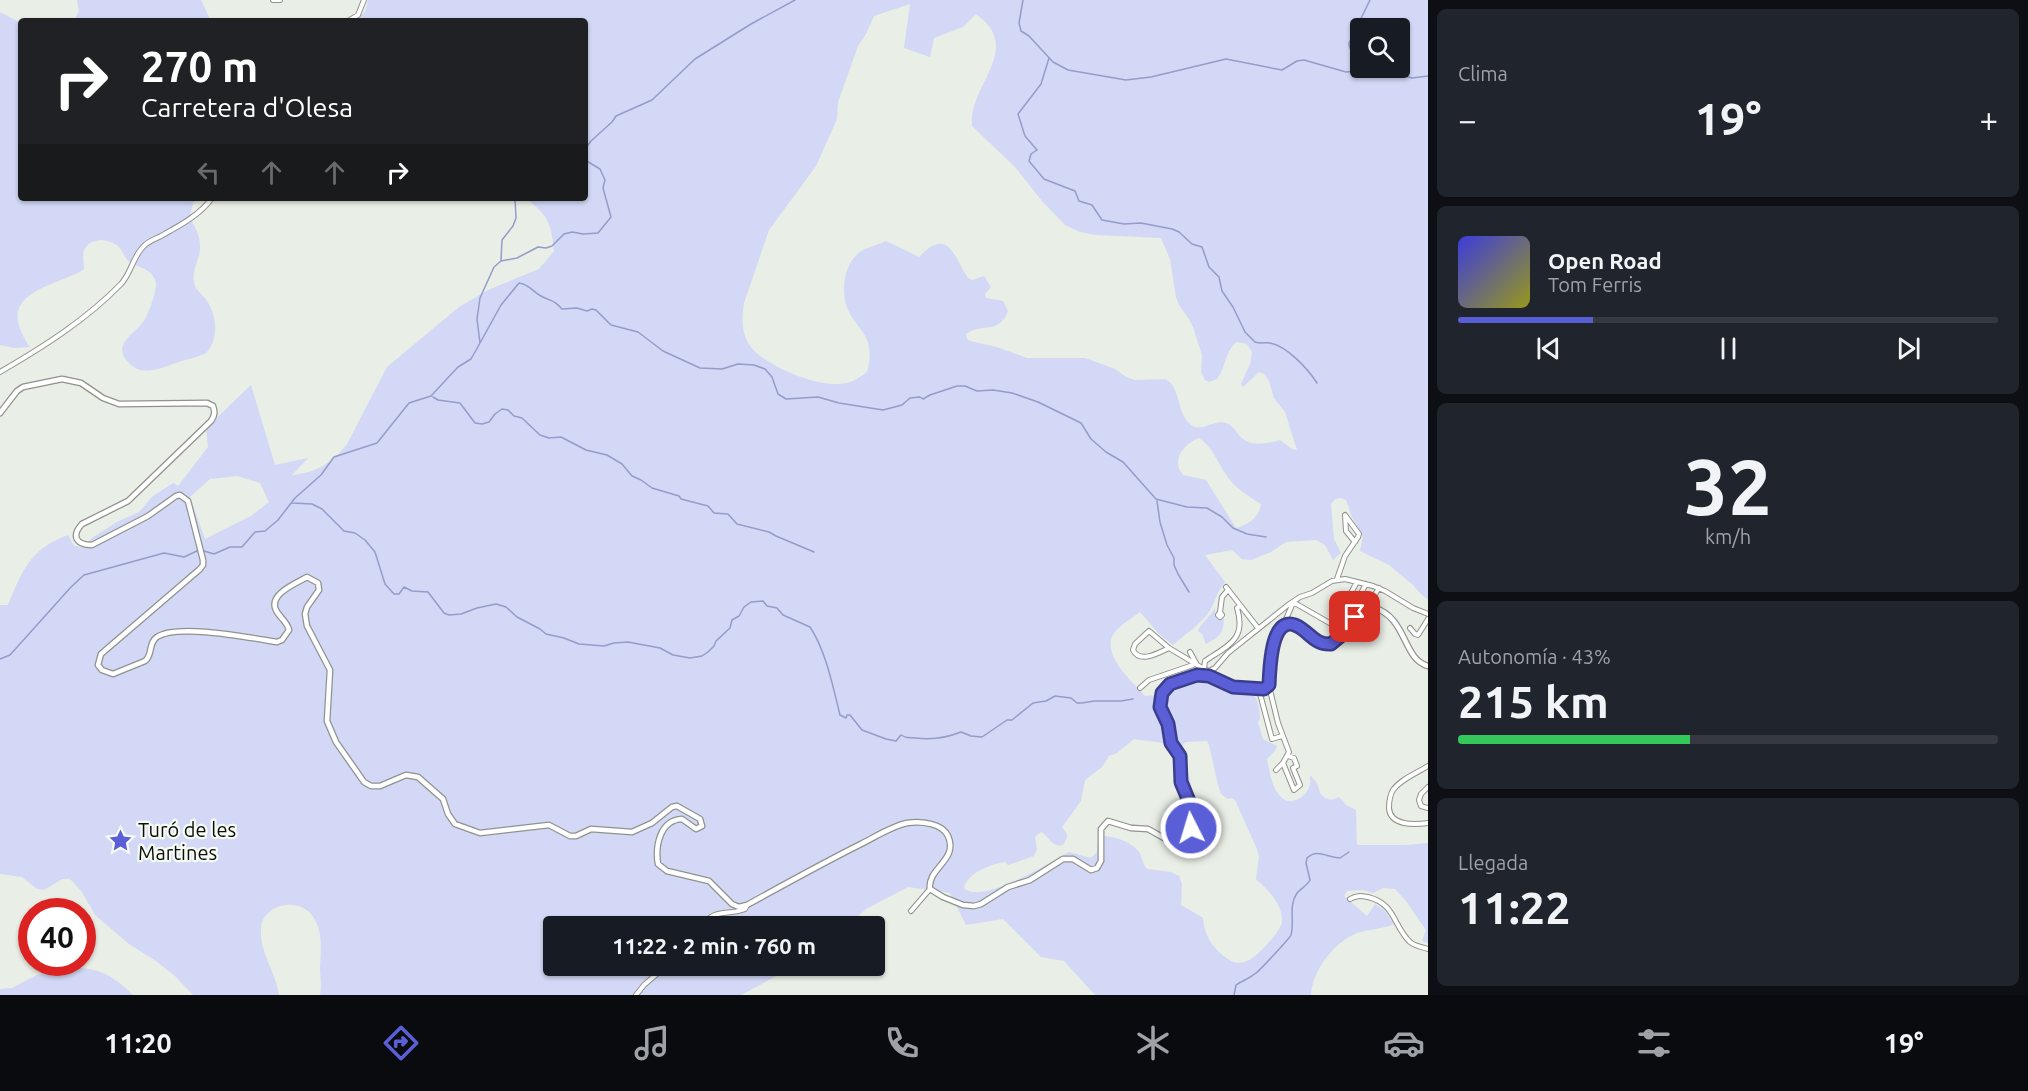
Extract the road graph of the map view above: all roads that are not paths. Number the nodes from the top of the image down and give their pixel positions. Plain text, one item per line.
1 (273, 0) edge
2 (280, 0) edge
3 (364, 0) edge
4 (353, 18) edge
5 (210, 201) edge
6 (0, 372) edge
7 (0, 413) edge
8 (1355, 542) junction
9 (1337, 579) junction
10 (1356, 582) junction
11 (1366, 584) junction
12 (1379, 588) junction
13 (1293, 602) junction
14 (1240, 606) junction
15 (1367, 607) junction
16 (1220, 612) dead end
17 (1428, 614) edge
18 (1428, 619) edge
19 (1258, 628) junction
20 (1282, 628) junction
21 (1410, 628) dead end
22 (1334, 642) junction
23 (1169, 648) junction
24 (1190, 652) dead end
25 (1195, 665) junction
26 (1428, 666) edge
27 (1204, 669) junction
28 (1211, 677) junction
29 (1269, 686) junction
30 (1140, 688) dead end
31 (1259, 690) junction
32 (1282, 736) junction
33 (1288, 756) junction
34 (1283, 763) junction
35 (1428, 766) edge
36 (1276, 770) dead end
37 (1428, 787) edge
38 (1428, 808) edge
39 (1428, 823) edge
40 (930, 889) junction
41 (1350, 899) dead end
42 (747, 905) junction
43 (911, 911) dead end
44 (710, 916) edge
45 (1428, 949) edge
46 (654, 976) edge
47 (636, 995) edge

1 - 2 street
3 - 4 street
5 - 6 street
7 - 42 street
8 - 8 street
8 - 9 street
9 - 10 street
9 - 13 street
10 - 11 street
10 - 13 street
11 - 12 street
11 - 22 street
12 - 15 street
12 - 17 street
13 - 19 street
13 - 20 street
14 - 16 street
14 - 19 street
14 - 27 street
15 - 22 street
15 - 26 street
18 - 21 street
19 - 27 street
20 - 22 street
20 - 29 street
23 - 23 street
23 - 25 street
24 - 25 street
25 - 27 street
25 - 30 street
27 - 28 street
28 - 31 street
28 - 40 street
29 - 31 street
29 - 32 street
31 - 32 street
32 - 33 street
33 - 34 street
33 - 34 street
34 - 36 street
35 - 39 street
37 - 38 street
40 - 42 street
40 - 43 street
41 - 45 street
42 - 44 street
46 - 47 street

